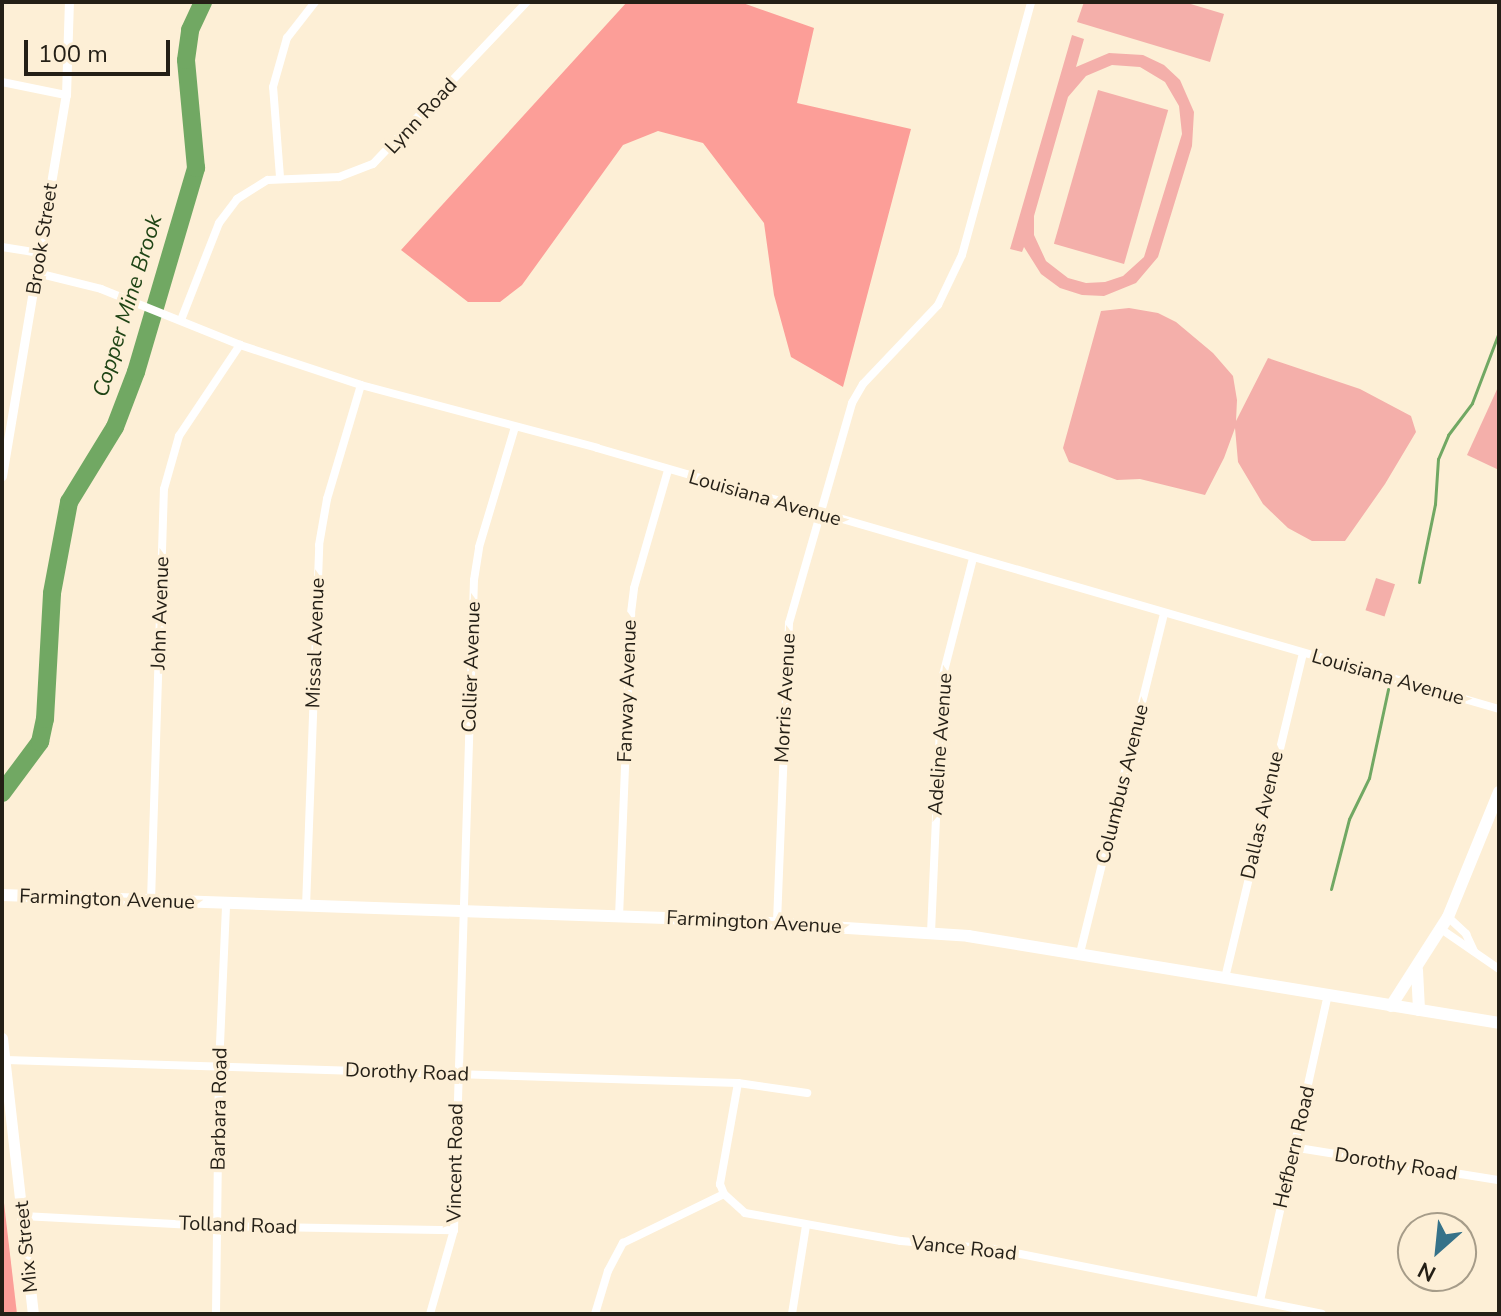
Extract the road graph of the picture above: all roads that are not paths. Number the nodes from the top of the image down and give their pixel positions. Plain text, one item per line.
1 (69, 2) edge
2 (315, 2) edge
3 (527, 2) edge
4 (1031, 2) edge
5 (2, 82) edge
6 (66, 95) junction
7 (280, 177) junction
8 (2, 247) edge
9 (40, 253) junction
10 (37, 273) junction
11 (181, 320) junction
12 (240, 345) junction
13 (361, 385) junction
14 (515, 427) junction
15 (668, 470) junction
16 (2, 476) edge
17 (820, 514) junction
18 (973, 558) junction
19 (1164, 614) junction
20 (1303, 653) junction
21 (1499, 709) edge
22 (1499, 792) edge
23 (2, 895) edge
24 (151, 901) junction
25 (226, 904) junction
26 (306, 907) junction
27 (463, 912) junction
28 (619, 917) junction
29 (1448, 917) junction
30 (777, 922) junction
31 (1441, 929) junction
32 (931, 933) junction
33 (1474, 952) junction
34 (1080, 953) junction
35 (1499, 969) edge
36 (1417, 970) junction
37 (1225, 978) junction
38 (1328, 994) junction
39 (1391, 1006) junction
40 (1419, 1010) junction
41 (1499, 1023) edge
42 (2, 1038) edge
43 (6, 1060) junction
44 (219, 1067) junction
45 (457, 1073) junction
46 (738, 1083) junction
47 (807, 1093) dead end
48 (1292, 1147) junction
49 (1499, 1180) edge
50 (724, 1194) junction
51 (23, 1216) junction
52 (217, 1226) junction
53 (806, 1226) junction
54 (454, 1230) junction
55 (1260, 1301) junction
56 (33, 1314) edge
57 (216, 1314) edge
58 (430, 1314) edge
59 (595, 1314) edge
60 (792, 1314) edge
61 (1322, 1314) edge

1 - 6 street, Brook Street
2 - 7 street
3 - 7 street, Lynn Road
4 - 17 street, Morris Avenue
5 - 6 street
6 - 9 street, Brook Street
7 - 11 street, Lynn Road
8 - 9 street
9 - 10 street, Brook Street
10 - 11 street, Louisiana Avenue
10 - 16 street, Brook Street
11 - 12 street, Louisiana Avenue
12 - 13 street, Louisiana Avenue
12 - 24 street, John Avenue
13 - 14 street, Louisiana Avenue
13 - 26 street, Missal Avenue
14 - 15 street, Louisiana Avenue
14 - 27 street, Collier Avenue
15 - 17 street, Louisiana Avenue
15 - 28 street, Fanway Avenue
17 - 18 street, Louisiana Avenue
17 - 30 street, Morris Avenue
18 - 19 street, Louisiana Avenue
18 - 32 street, Adeline Avenue
19 - 20 street, Louisiana Avenue
19 - 34 street, Columbus Avenue
20 - 21 street, Louisiana Avenue
20 - 37 street, Dallas Avenue
22 - 29 main road
23 - 24 main road, Farmington Avenue
24 - 25 main road, Farmington Avenue
25 - 26 main road, Farmington Avenue
25 - 44 street, Barbara Road
26 - 27 main road, Farmington Avenue
27 - 28 main road, Farmington Avenue
27 - 45 street, Vincent Road
28 - 30 main road, Farmington Avenue
29 - 31 main road
29 - 33 street
30 - 32 main road, Farmington Avenue
31 - 33 street
31 - 36 main road
32 - 34 main road, Farmington Avenue
33 - 35 street
34 - 37 main road, Farmington Avenue
36 - 39 main road
36 - 40 main road
37 - 38 main road, Farmington Avenue
38 - 39 main road, Farmington Avenue
38 - 48 street, Hefbern Road
39 - 40 main road, Farmington Avenue
40 - 41 main road, Farmington Avenue
42 - 43 main road, Mix Street
43 - 44 street, Dorothy Road
43 - 51 main road, Mix Street
44 - 45 street, Dorothy Road
44 - 52 street, Barbara Road
45 - 46 street, Dorothy Road
45 - 54 street, Vincent Road
46 - 47 street, Dorothy Road
46 - 50 street
48 - 49 street, Dorothy Road
48 - 55 street, Hefbern Road
50 - 53 street, Vance Road
50 - 59 street
51 - 52 street, Tolland Road
51 - 56 main road, Mix Street
52 - 54 street, Tolland Road
52 - 57 street, Barbara Road
53 - 55 street, Vance Road
53 - 60 street
54 - 58 street, Vincent Road
55 - 61 street, Vance Road

